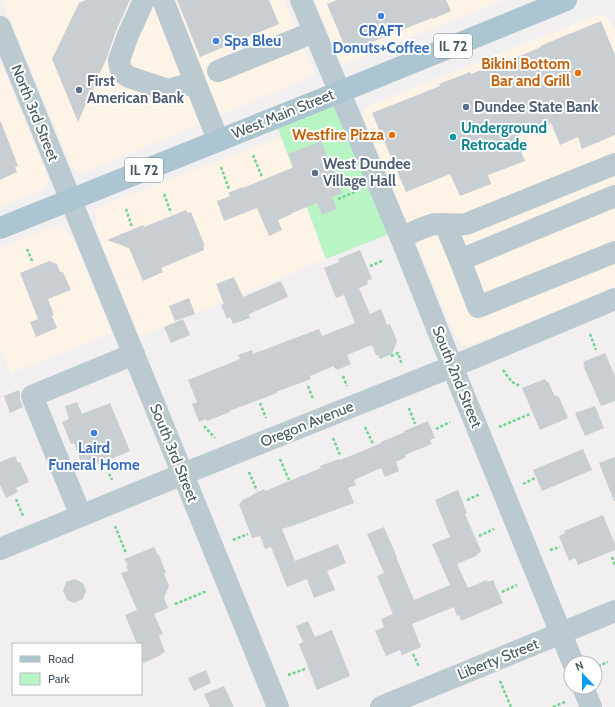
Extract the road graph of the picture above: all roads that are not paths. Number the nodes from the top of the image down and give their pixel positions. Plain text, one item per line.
1 (144, 0) edge
2 (163, 0) edge
3 (300, 0) edge
4 (566, 0) edge
5 (0, 27) edge
6 (314, 32) junction
7 (218, 72) dead end
8 (195, 82) junction
9 (340, 92) junction
10 (218, 140) junction
11 (615, 164) edge
12 (615, 196) edge
13 (70, 199) junction
14 (1, 223) edge
15 (445, 224) junction
16 (401, 238) junction
17 (615, 252) edge
18 (460, 260) junction
19 (615, 299) edge
20 (134, 354) junction
21 (452, 366) junction
22 (183, 474) junction
23 (81, 516) junction
24 (0, 549) edge
25 (615, 611) edge
26 (561, 633) junction
27 (570, 655) edge
28 (586, 695) edge
29 (278, 707) edge
30 (381, 707) edge
31 (591, 707) edge

1 - 8 street
2 - 8 street
3 - 6 street, South 2nd Street
4 - 9 main road, West Main Street / IL 72
5 - 13 street, North 3rd Street
6 - 7 street
6 - 9 street, South 2nd Street
8 - 10 street
9 - 10 main road, West Main Street / IL 72
9 - 16 street, South 2nd Street
10 - 13 main road, West Main Street / IL 72
11 - 15 street
12 - 18 street
13 - 14 main road, West Main Street / IL 72
13 - 20 street, South 3rd Street
15 - 16 street
15 - 18 street
16 - 21 street, South 2nd Street
17 - 18 street
19 - 21 street, Oregon Avenue
20 - 22 street, South 3rd Street
20 - 23 street
21 - 22 street, Oregon Avenue
21 - 26 street, South 2nd Street
22 - 23 street, Oregon Avenue
22 - 29 street, South 3rd Street
23 - 24 street, Oregon Avenue
25 - 26 street, Liberty Street
26 - 27 street, South 2nd Street
26 - 30 street, Liberty Street
28 - 31 street

